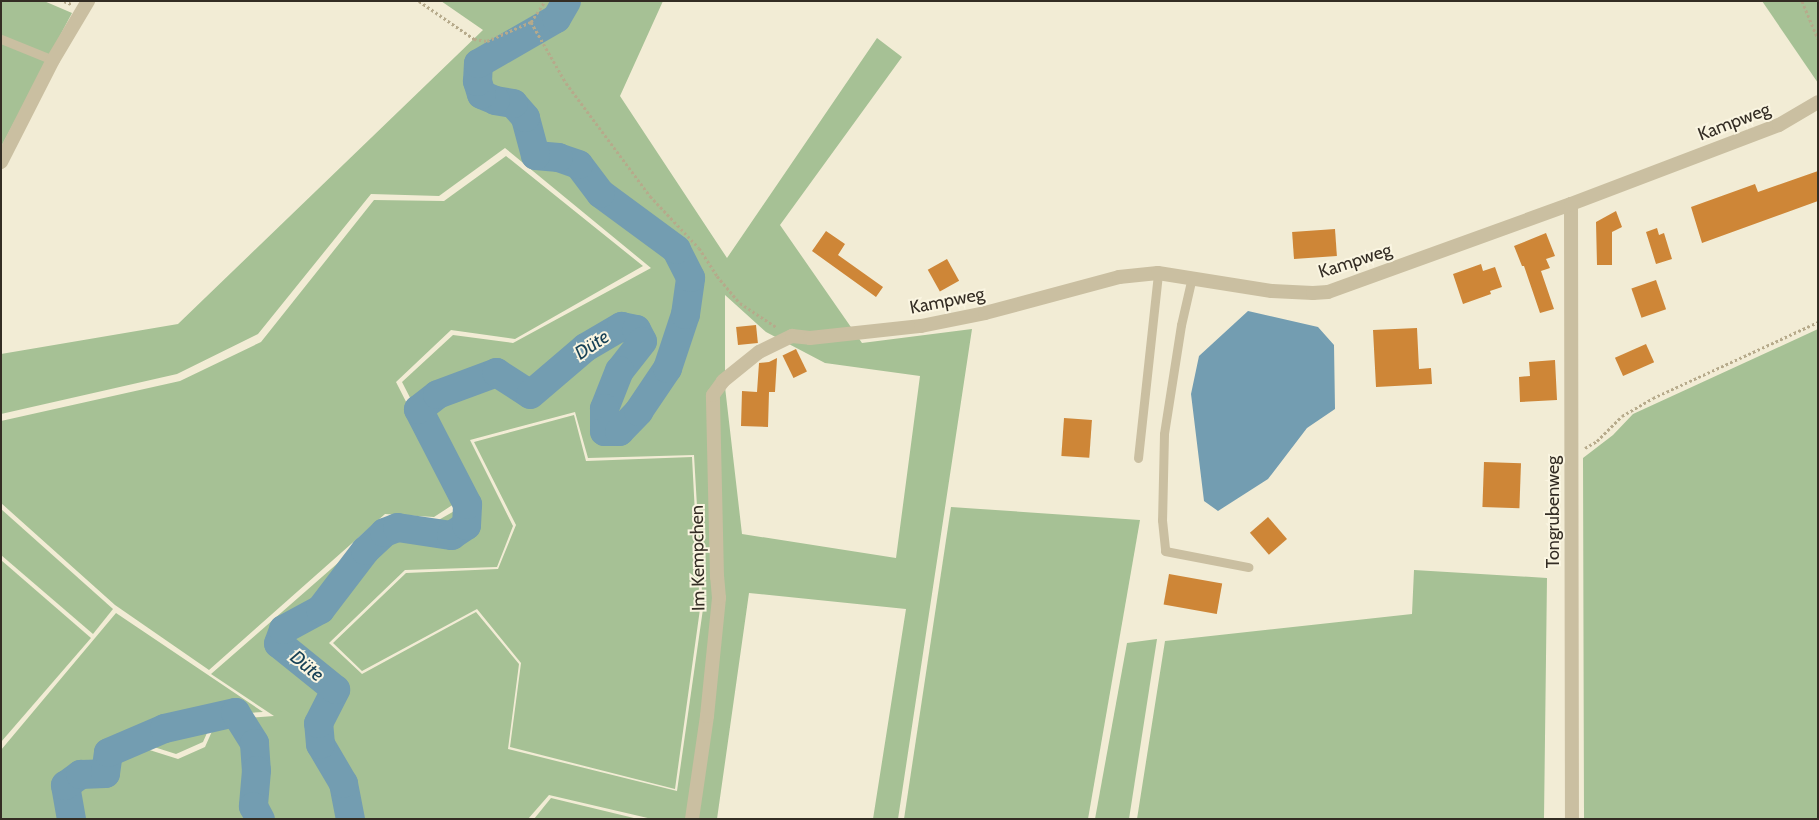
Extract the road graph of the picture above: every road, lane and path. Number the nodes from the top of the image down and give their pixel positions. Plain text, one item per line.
1 (88, 1) edge
2 (419, 1) edge
3 (545, 1) edge
4 (1802, 1) edge
5 (532, 22) junction
6 (1, 38) edge
7 (1818, 39) edge
8 (53, 60) junction
9 (1818, 102) edge
10 (1, 162) edge
11 (1571, 204) junction
12 (1158, 273) junction
13 (1192, 277) junction
14 (1818, 322) edge
15 (792, 336) junction
16 (1572, 456) junction
17 (1138, 458) dead end
18 (1248, 567) dead end
19 (692, 819) edge
20 (1572, 819) edge

1 - 8 street
2 - 5 path
3 - 5 path
4 - 7 path
5 - 15 path
6 - 8 lane
8 - 10 street
9 - 11 street, Kampweg
11 - 13 street, Kampweg
11 - 16 street, Tongrubenweg
12 - 13 street, Kampweg
12 - 15 street, Kampweg
12 - 17 lane
13 - 18 lane
14 - 16 path
15 - 19 street, Im Kempchen
16 - 20 street, Tongrubenweg

